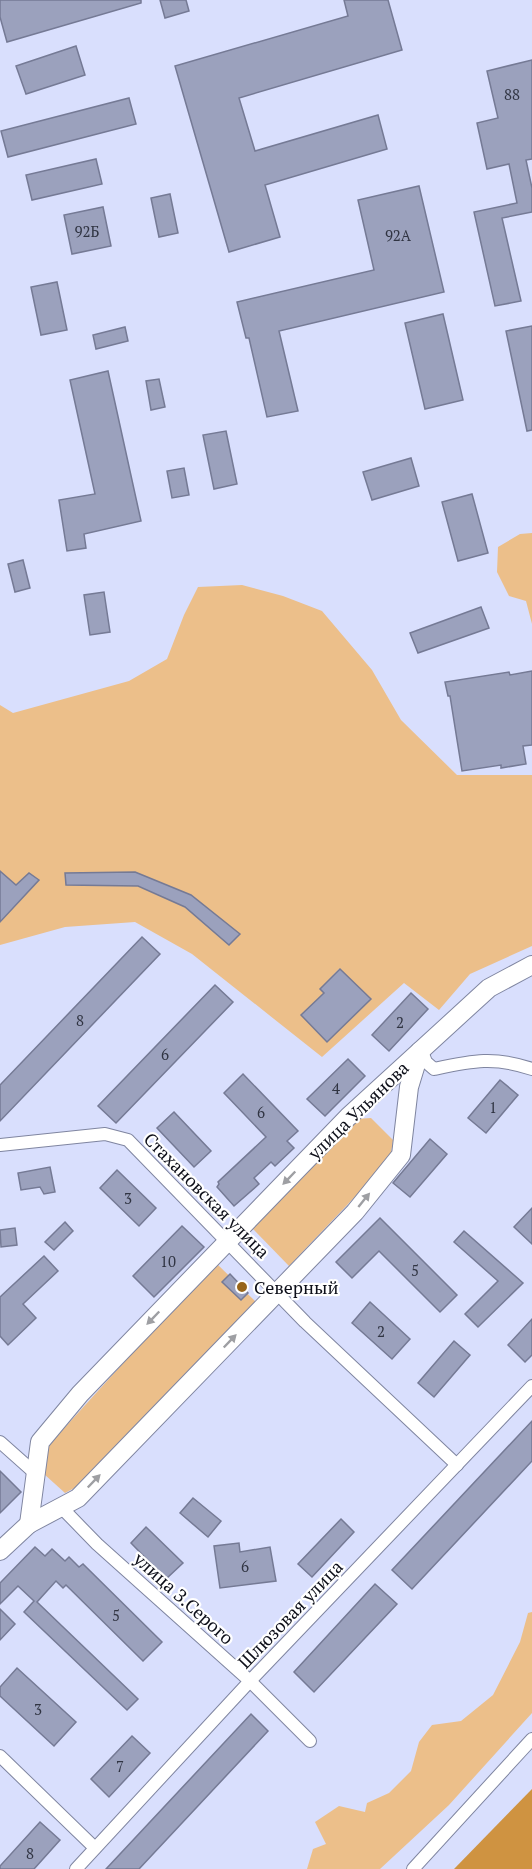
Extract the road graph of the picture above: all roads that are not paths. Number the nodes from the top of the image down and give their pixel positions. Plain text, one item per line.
1 (532, 965) edge
2 (420, 1049) junction
3 (532, 1069) edge
4 (0, 1145) edge
5 (227, 1241) junction
6 (277, 1292) junction
7 (532, 1386) edge
8 (0, 1442) edge
9 (457, 1465) junction
10 (36, 1474) junction
11 (60, 1507) junction
12 (28, 1524) junction
13 (0, 1551) edge
14 (250, 1681) junction
15 (532, 1739) edge
16 (310, 1741) dead end
17 (0, 1756) edge
18 (95, 1848) junction
19 (76, 1869) edge
20 (413, 1869) edge

1 - 2 street
2 - 3 street
2 -> 5 street, улица Ульянова
6 -> 2 street, улица Ульянова
4 - 5 street, Стахановская улица
5 - 6 street, Стахановская улица
5 -> 10 street, улица Ульянова
6 - 9 street, Стахановская улица
11 -> 6 street, улица Ульянова
7 - 9 street, Шлюзовая улица
8 - 10 street
9 - 14 street, Шлюзовая улица
10 - 12 street, улица Ульянова
11 - 12 street, улица Ульянова
11 - 14 street, улица З.Серого
12 - 13 street, улица Ульянова
14 - 16 street, улица З.Серого
14 - 18 street, Шлюзовая улица
15 - 20 street
17 - 18 street
18 - 19 street, Шлюзовая улица

